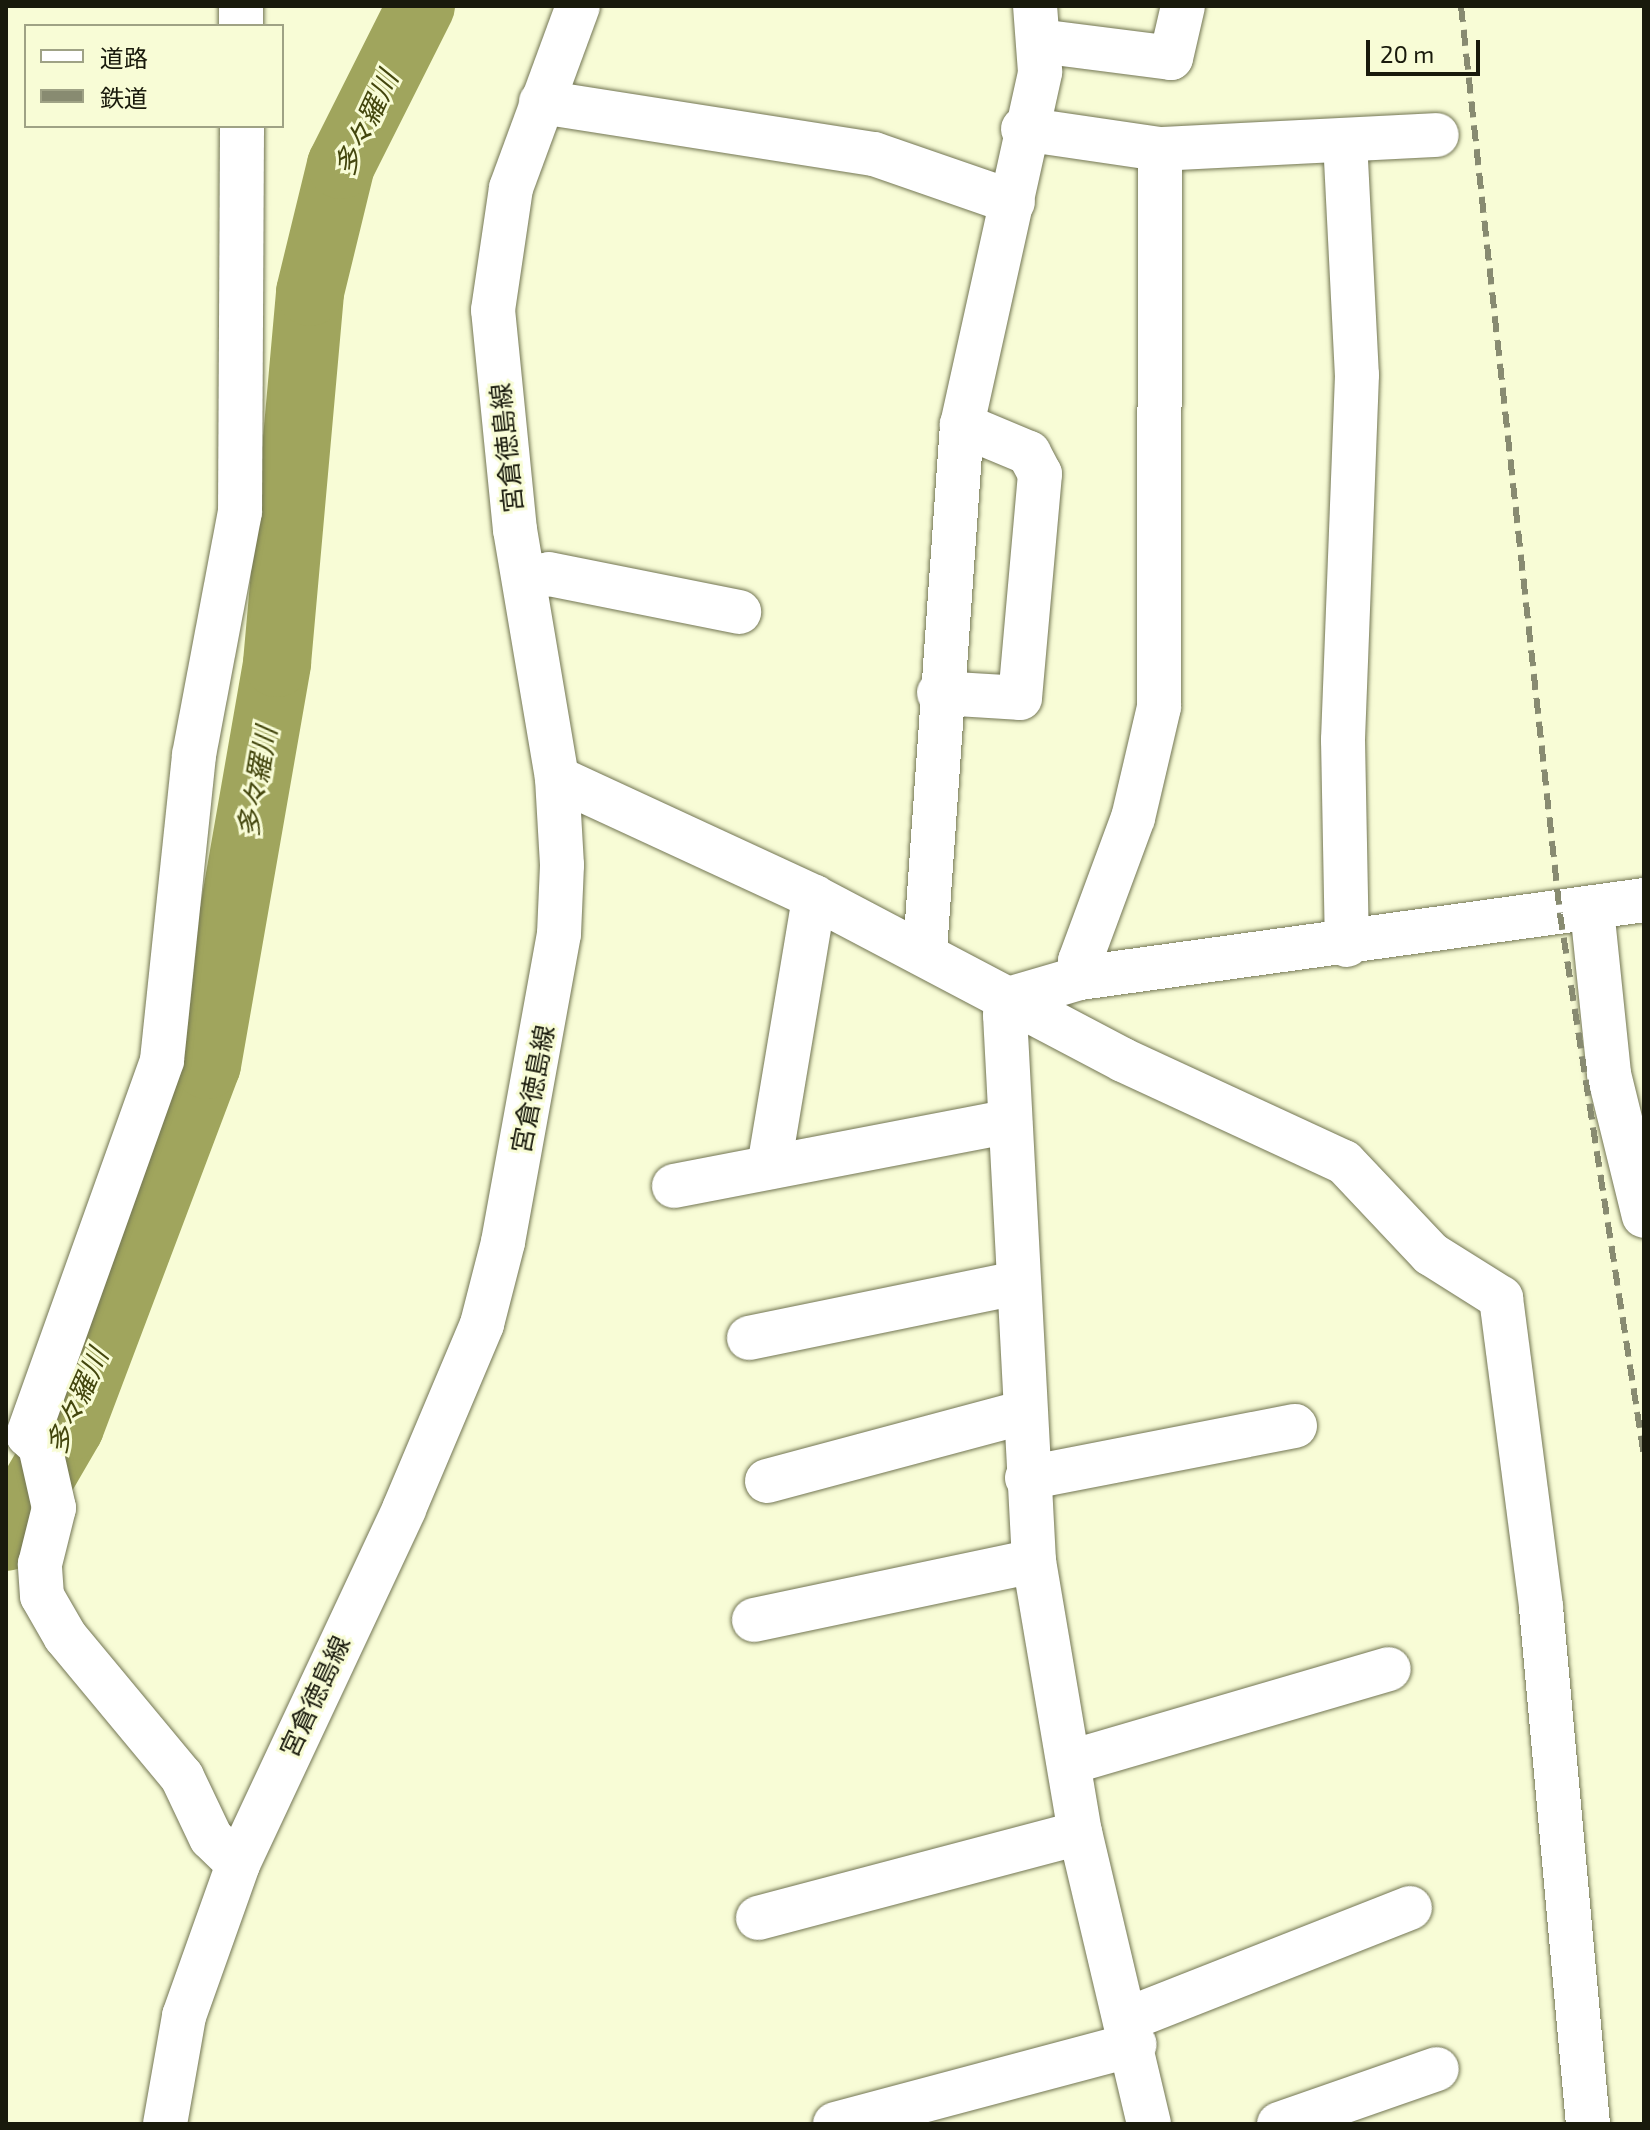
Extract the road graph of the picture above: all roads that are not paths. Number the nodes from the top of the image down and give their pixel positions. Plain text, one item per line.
1 (578, 6) edge
2 (1183, 6) edge
3 (1037, 23) edge
4 (541, 102) junction
5 (242, 128) edge
6 (1023, 129) junction
7 (1437, 135) dead end
8 (1345, 140) junction
9 (1160, 149) junction
10 (1013, 202) junction
11 (962, 425) junction
12 (524, 579) junction
13 (739, 612) dead end
14 (939, 693) junction
15 (557, 778) junction
16 (814, 897) junction
17 (1644, 900) edge
18 (1592, 909) junction
19 (1347, 945) junction
20 (925, 951) junction
21 (1080, 978) junction
22 (1012, 998) junction
23 (1630, 1092) edge
24 (1010, 1121) junction
25 (769, 1167) junction
26 (674, 1186) dead end
27 (1644, 1216) edge
28 (1017, 1283) junction
29 (749, 1338) dead end
30 (1021, 1413) junction
31 (1295, 1426) dead end
32 (24, 1435) edge
33 (1027, 1478) junction
34 (767, 1481) dead end
35 (1034, 1561) junction
36 (754, 1620) dead end
37 (1389, 1669) dead end
38 (1071, 1762) junction
39 (1080, 1833) junction
40 (238, 1864) junction
41 (1410, 1908) dead end
42 (758, 1918) dead end
43 (1132, 2031) junction
44 (1437, 2069) dead end
45 (165, 2124) edge
46 (835, 2124) edge
47 (1149, 2124) edge
48 (1279, 2124) edge
49 (1588, 2124) edge

1 - 4 street, 宮倉徳島線
2 - 3 street
3 - 6 street
4 - 10 street
4 - 12 street, 宮倉徳島線
5 - 32 street
6 - 9 street
6 - 10 street
7 - 8 street
8 - 9 street
8 - 19 street
9 - 21 street
10 - 11 street
11 - 14 street
11 - 14 street
12 - 13 street
12 - 15 street, 宮倉徳島線
14 - 20 street
15 - 16 street
15 - 40 street, 宮倉徳島線
16 - 20 street
16 - 25 street
17 - 18 street
18 - 19 street
18 - 23 street
19 - 21 street
20 - 22 street
21 - 22 street
22 - 24 street
22 - 49 street
23 - 27 street
24 - 25 street
24 - 28 street
25 - 26 street
28 - 29 street
28 - 30 street
30 - 33 street
30 - 34 street
31 - 33 street
32 - 40 street
33 - 35 street
35 - 36 street
35 - 38 street
37 - 38 street
38 - 39 street
39 - 42 street
39 - 43 street
40 - 45 street, 宮倉徳島線
41 - 43 street
43 - 46 street
43 - 47 street
44 - 48 street

